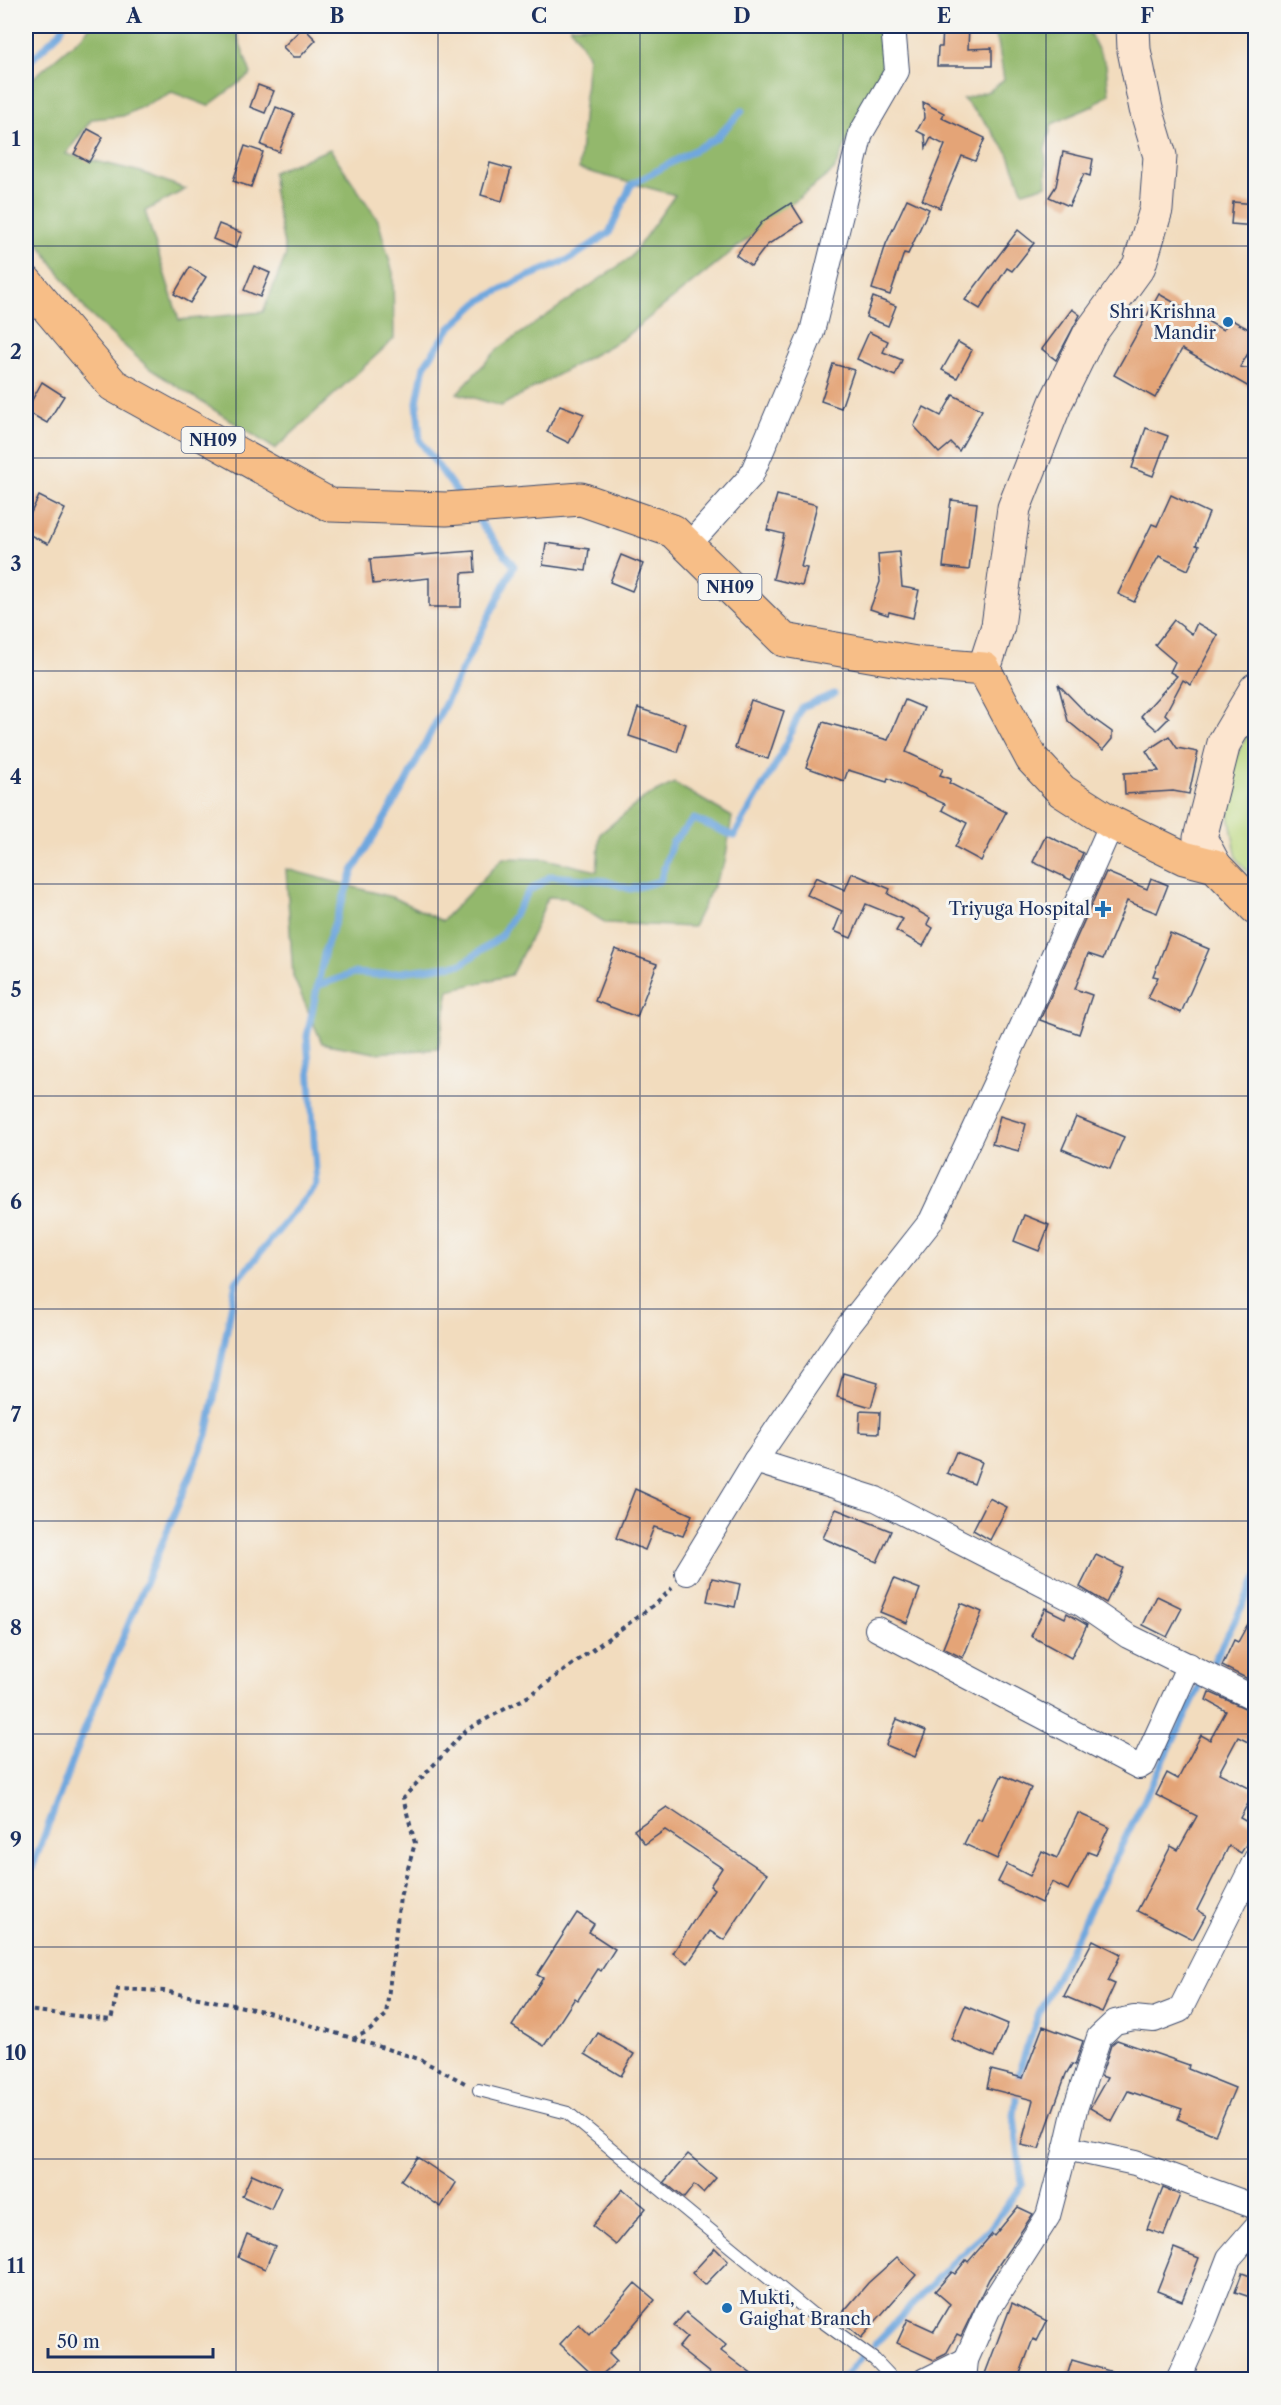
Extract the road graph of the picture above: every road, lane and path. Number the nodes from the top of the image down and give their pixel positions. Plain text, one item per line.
1 (893, 26) edge
2 (1132, 26) edge
3 (26, 282) edge
4 (688, 546) junction
5 (984, 669) junction
6 (1256, 689) edge
7 (1112, 823) junction
8 (1215, 866) junction
9 (1256, 908) edge
10 (755, 1461) junction
11 (687, 1573) joint
12 (876, 1629) dead end
13 (1189, 1665) junction
14 (1256, 1699) edge
15 (1256, 1859) edge
16 (26, 2013) edge
17 (353, 2039) junction
18 (479, 2090) joint
19 (1066, 2148) junction
20 (1256, 2207) edge
21 (1256, 2227) edge
22 (965, 2370) edge
23 (894, 2379) edge
24 (926, 2379) edge
25 (1178, 2379) edge

1 - 4 street
2 - 5 main road
3 - 4 main road, NH09
4 - 5 main road, NH09
5 - 7 main road
6 - 8 main road
7 - 8 main road
7 - 10 street
8 - 9 main road
10 - 11 street
10 - 13 street
11 - 17 path
12 - 13 street
13 - 14 street
15 - 19 street
16 - 17 path
17 - 18 path
18 - 23 lane
19 - 20 street
19 - 22 street
21 - 25 street
22 - 24 street

